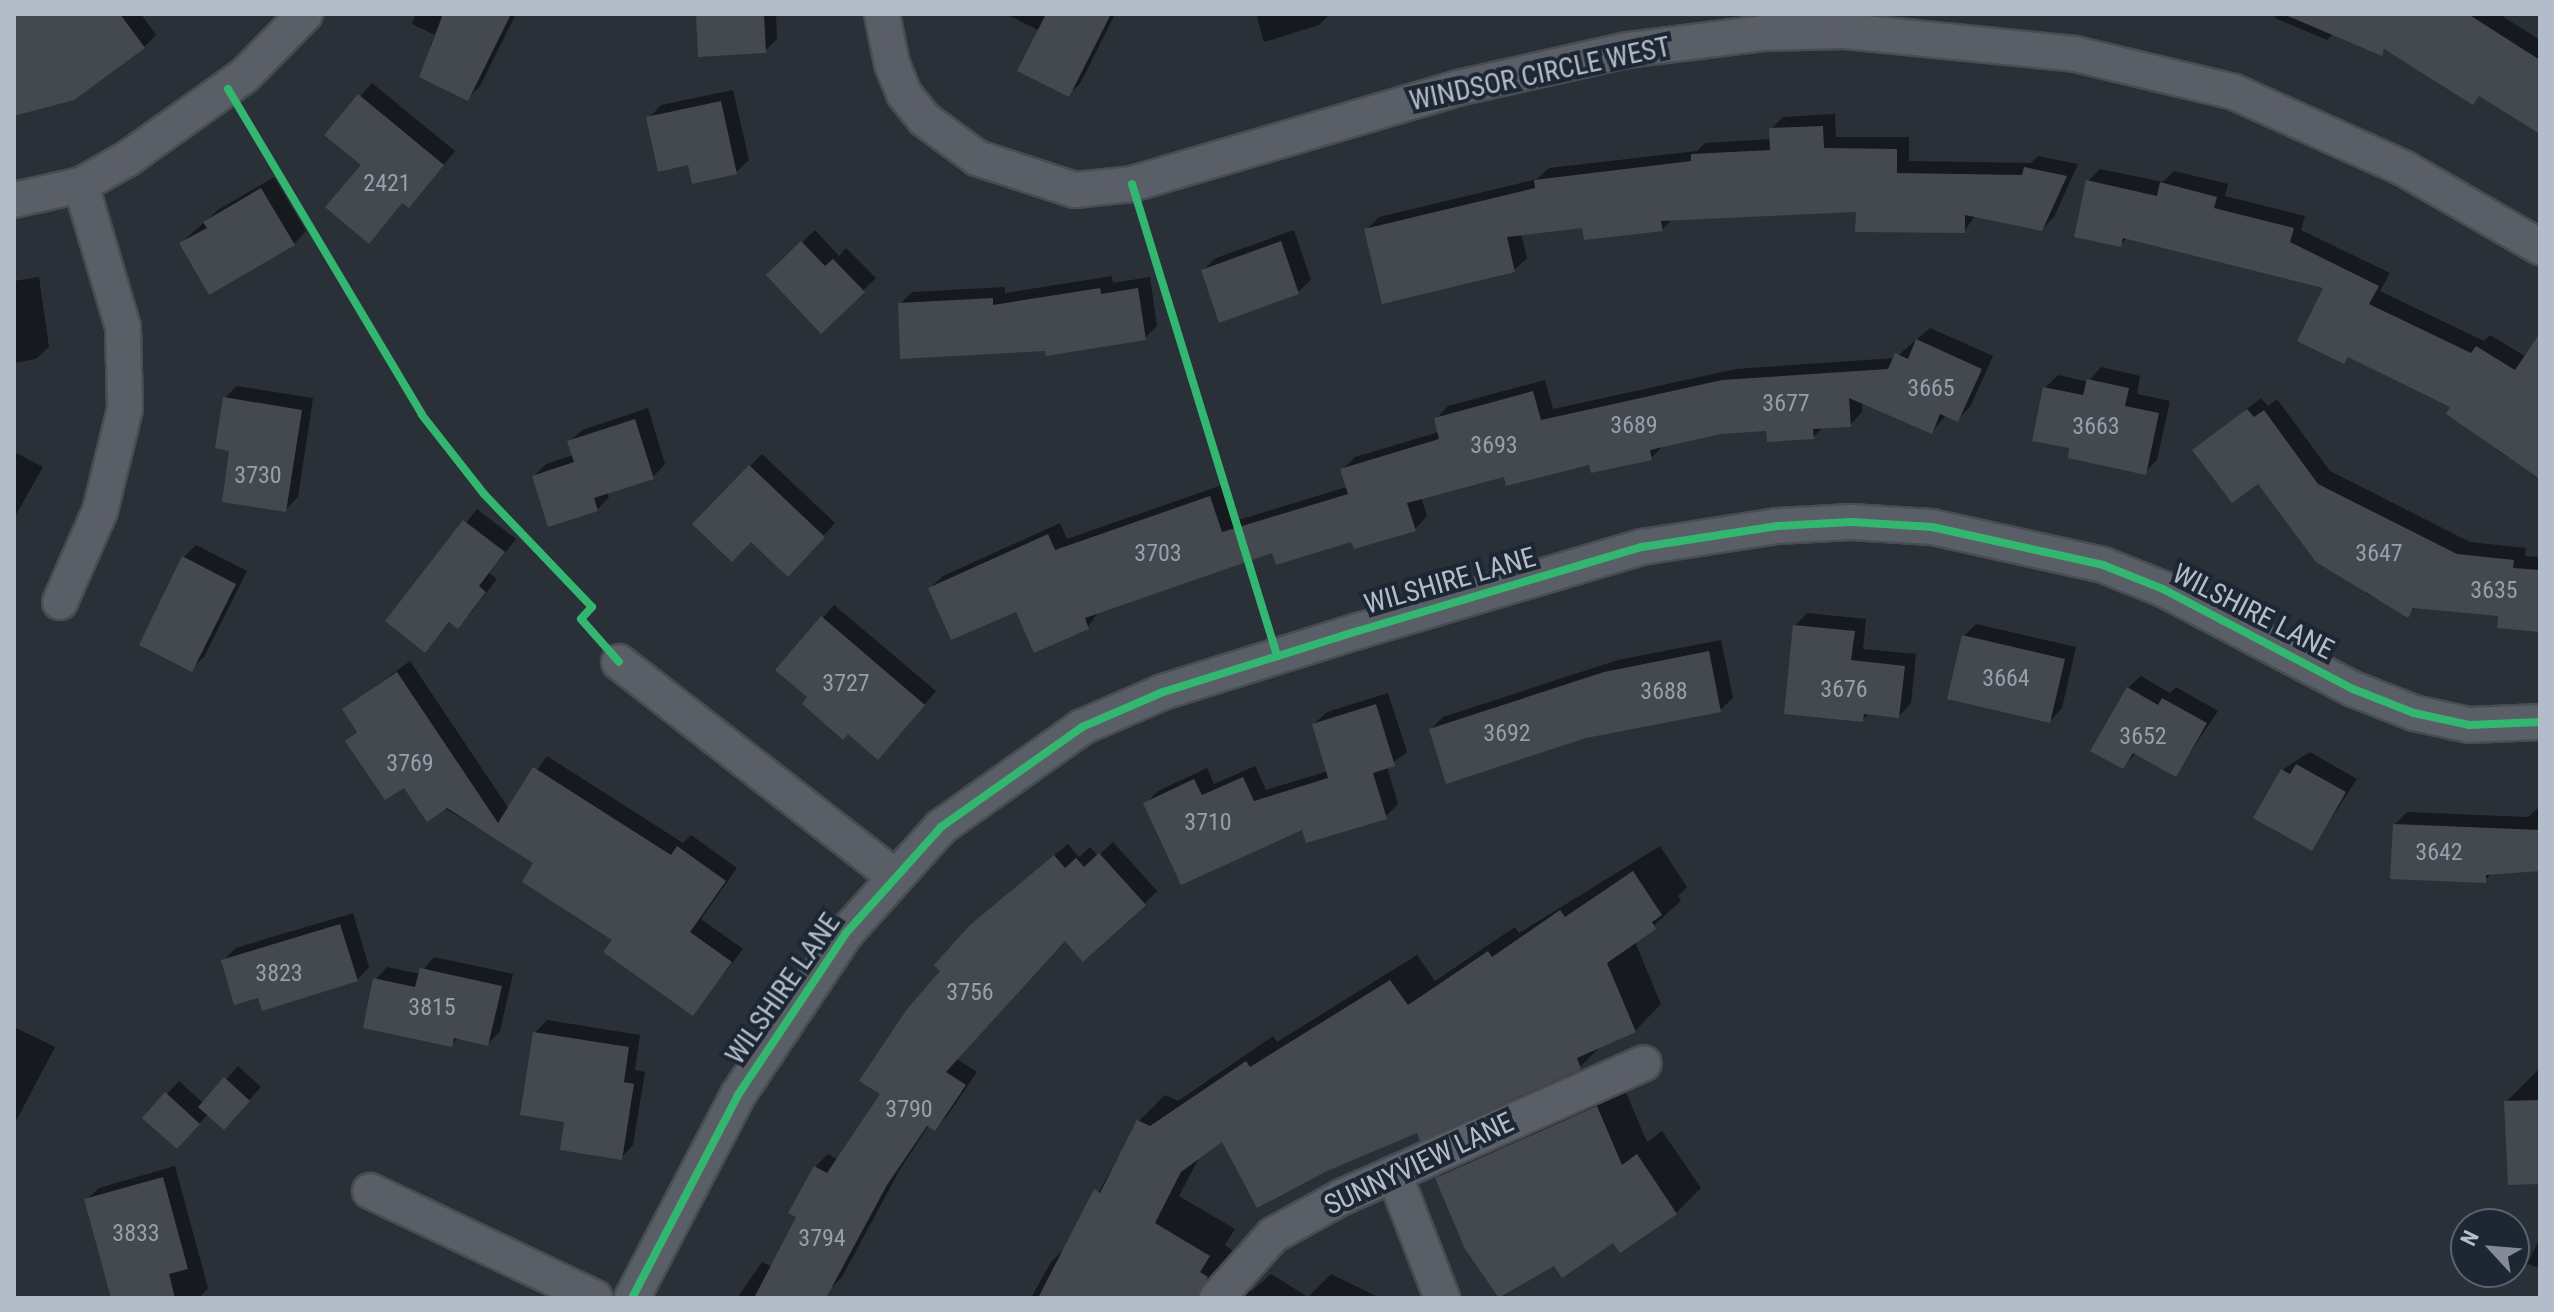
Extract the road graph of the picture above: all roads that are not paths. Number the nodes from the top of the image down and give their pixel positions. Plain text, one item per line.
1 (305, 14) edge
2 (882, 14) edge
3 (81, 185) junction
4 (14, 200) edge
5 (2540, 247) edge
6 (60, 602) dead end
7 (619, 662) dead end
8 (2540, 722) edge
9 (894, 876) junction
10 (1644, 1063) dead end
11 (1394, 1174) junction
12 (370, 1191) dead end
13 (595, 1298) edge
14 (632, 1298) edge
15 (1217, 1298) edge
16 (1442, 1298) edge

1 - 3 street
2 - 5 street, WINDSOR CIRCLE WEST
3 - 4 street
3 - 6 street
7 - 9 street
8 - 9 street, WILSHIRE LANE
9 - 14 street, WILSHIRE LANE
10 - 11 street, SUNNYVIEW LANE
11 - 15 street, SUNNYVIEW LANE
11 - 16 street
12 - 13 street

